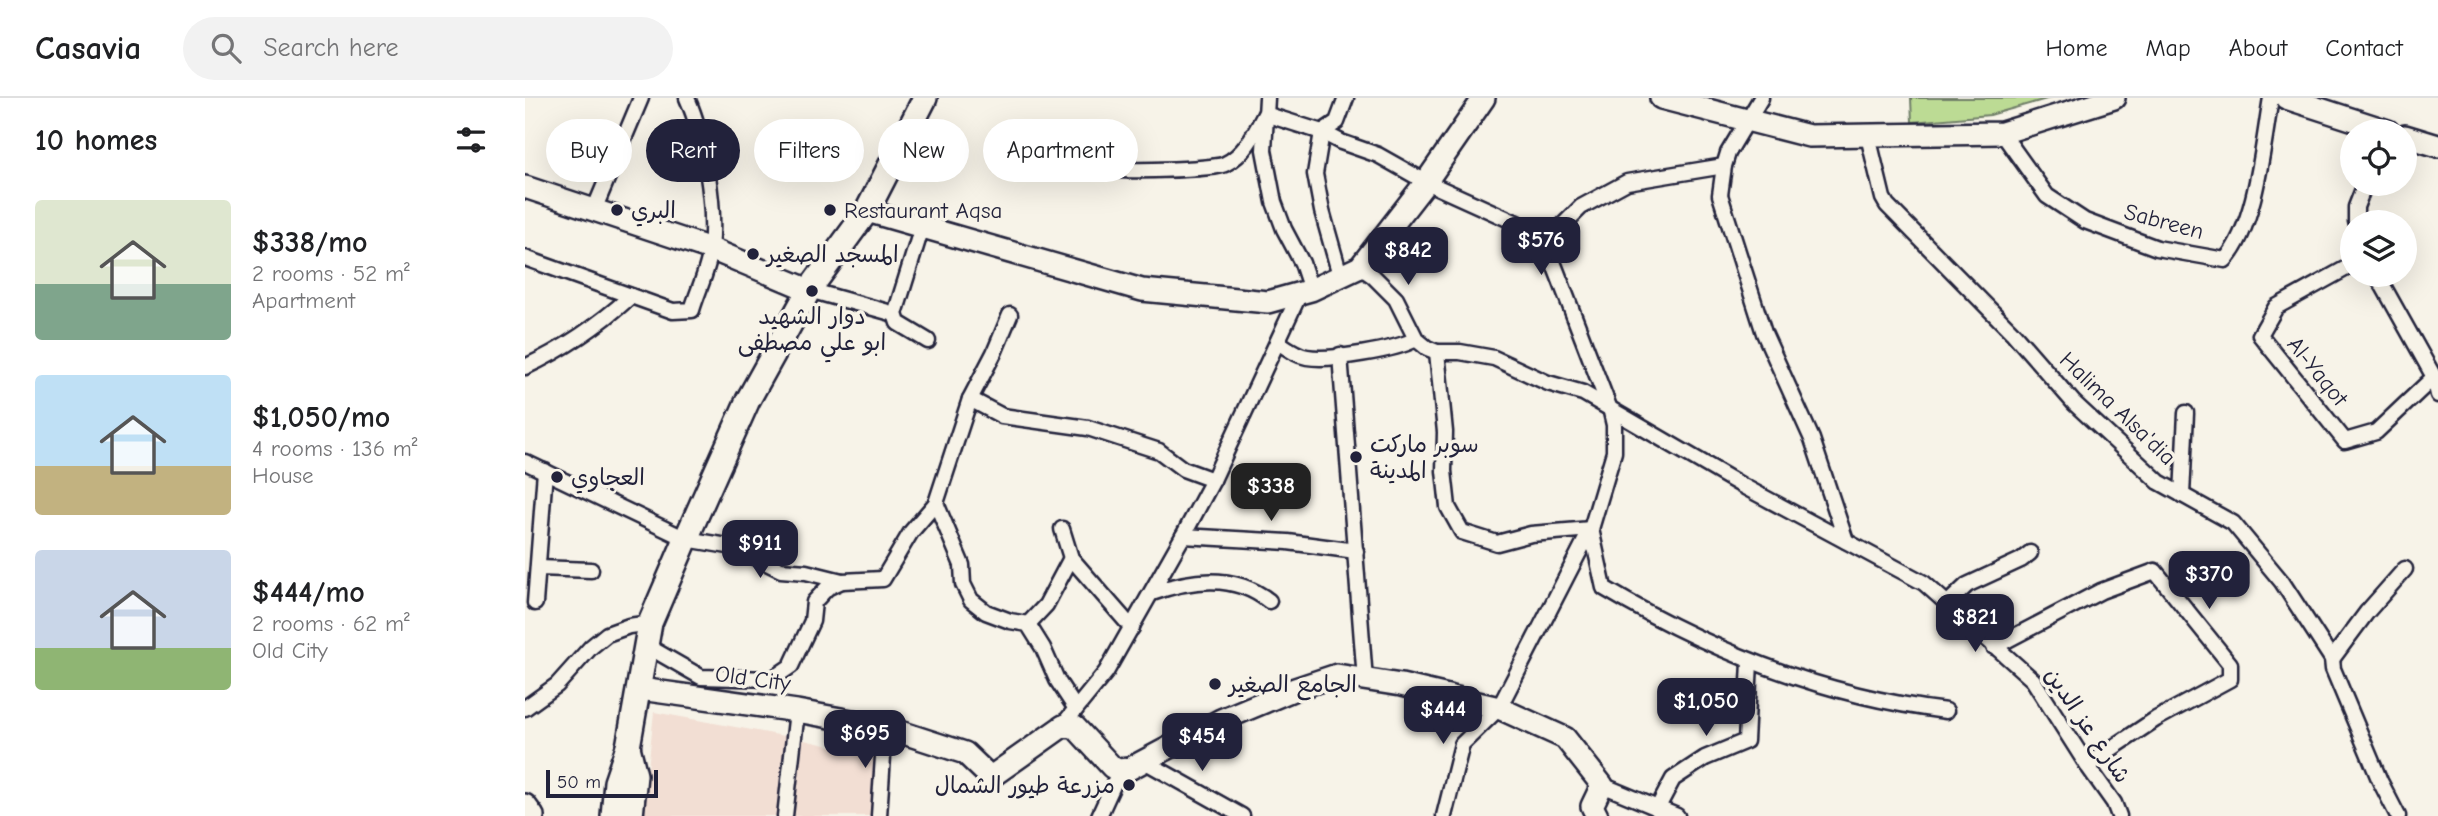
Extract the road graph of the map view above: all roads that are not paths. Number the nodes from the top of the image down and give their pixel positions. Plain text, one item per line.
1 (641, 98) edge
2 (687, 98) edge
3 (925, 98) edge
4 (1267, 98) edge
5 (1346, 98) edge
6 (1485, 98) edge
7 (1661, 98) edge
8 (1761, 98) edge
9 (2115, 98) edge
10 (2271, 98) edge
11 (2286, 98) edge
12 (1265, 114) junction
13 (2350, 119) edge
14 (1748, 120) junction
15 (1322, 132) junction
16 (2002, 133) junction
17 (1868, 136) junction
18 (2417, 140) edge
19 (2438, 146) edge
20 (1724, 166) junction
21 (1138, 169) edge
22 (1426, 182) junction
23 (525, 187) edge
24 (594, 210) junction
25 (867, 211) junction
26 (922, 228) junction
27 (1544, 244) junction
28 (711, 249) junction
29 (525, 258) edge
30 (1360, 267) junction
31 (2340, 272) edge
32 (1340, 275) junction
33 (2384, 287) edge
34 (809, 290) junction
35 (1305, 292) junction
36 (631, 296) junction
37 (895, 314) junction
38 (1010, 314) dead end
39 (1416, 339) junction
40 (928, 341) dead end
41 (1278, 342) junction
42 (1437, 352) junction
43 (1340, 355) junction
44 (525, 367) edge
45 (2434, 377) junction
46 (2438, 395) edge
47 (970, 399) junction
48 (1612, 412) junction
49 (2186, 413) dead end
50 (525, 462) edge
51 (545, 471) junction
52 (1213, 480) junction
53 (2182, 495) junction
54 (936, 503) junction
55 (1062, 529) dead end
56 (1591, 529) junction
57 (1183, 536) junction
58 (686, 539) junction
59 (1846, 541) junction
60 (1356, 551) junction
61 (2030, 553) dead end
62 (1071, 558) junction
63 (539, 568) junction
64 (2405, 569) dead end
65 (591, 570) dead end
66 (842, 581) junction
67 (1152, 593) junction
68 (1269, 601) dead end
69 (535, 603) dead end
70 (1947, 604) junction
71 (650, 623) junction
72 (1028, 624) junction
73 (1132, 628) junction
74 (647, 646) junction
75 (1994, 647) junction
76 (2332, 659) junction
77 (1750, 662) junction
78 (1365, 680) junction
79 (640, 689) junction
80 (525, 708) edge
81 (1499, 708) junction
82 (1076, 709) junction
83 (797, 711) junction
84 (1946, 711) dead end
85 (1062, 726) junction
86 (885, 727) junction
87 (628, 747) junction
88 (1144, 761) junction
89 (2087, 765) junction
90 (1120, 770) junction
91 (1602, 785) junction
92 (525, 805) edge
93 (1657, 809) junction
94 (533, 816) edge
95 (613, 816) edge
96 (631, 816) edge
97 (785, 816) edge
98 (879, 816) edge
99 (1099, 816) edge
100 (1243, 816) edge
101 (1444, 816) edge
102 (1597, 816) edge
103 (1677, 816) edge
104 (2119, 816) edge
105 (2398, 816) edge

1 - 24 street
2 - 28 street
3 - 25 main road
4 - 12 street
5 - 15 street
6 - 22 street
7 - 14 street
8 - 14 street
9 - 16 street
10 - 16 street, Sabreen
11 - 13 street
12 - 15 street
12 - 21 street
12 - 35 street
14 - 17 street
14 - 20 street
15 - 22 street
15 - 32 street
16 - 17 street
17 - 53 street, Halima Alsa'dia
18 - 19 street
20 - 27 street
20 - 59 street
22 - 27 street
22 - 30 street
23 - 24 street
24 - 28 street
25 - 26 street
25 - 34 main road
26 - 35 street
26 - 37 street
27 - 48 street
28 - 34 street
28 - 36 street
29 - 36 street
30 - 32 street
30 - 39 street
31 - 45 street, Al-Yaqot
32 - 35 street
33 - 45 street
34 - 37 street
34 - 58 main road
35 - 41 street
36 - 44 street
37 - 40 street
38 - 47 street
39 - 42 street
39 - 43 street
41 - 43 street
41 - 52 street
42 - 48 street, شارع عز الدين
42 - 56 street
43 - 60 street
45 - 46 street
47 - 52 street
47 - 54 street
48 - 56 street
48 - 59 street, شارع عز الدين
49 - 53 street
50 - 51 street
51 - 58 street
51 - 63 street
52 - 57 street
53 - 76 street, Halima Alsa'dia
54 - 66 street
54 - 72 street
55 - 62 street
56 - 77 street
56 - 81 street
57 - 60 street
57 - 67 street
58 - 66 street
58 - 71 main road
59 - 70 street, شارع عز الدين
60 - 78 street
61 - 70 street
62 - 72 street
62 - 73 street
63 - 65 street
63 - 69 street
64 - 76 street
66 - 74 street
67 - 68 street
67 - 73 street
70 - 75 street, شارع عز الدين
71 - 74 main road
71 - 80 street
72 - 82 street
73 - 82 street
74 - 79 main road
75 - 89 street, شارع عز الدين
75 - 89 street
76 - 105 street, Halima Alsa'dia
77 - 84 street
77 - 93 street
78 - 81 street
78 - 88 street
79 - 83 street, Old City
79 - 87 main road
81 - 91 street
81 - 101 street
82 - 85 street
83 - 86 street, Old City
83 - 97 street
85 - 86 street, Old City
85 - 90 street
86 - 98 street
87 - 95 main road
87 - 96 main road
88 - 90 street
88 - 100 street
89 - 104 street, شارع عز الدين
90 - 99 street
91 - 93 street
91 - 102 street
92 - 94 street
93 - 103 street

